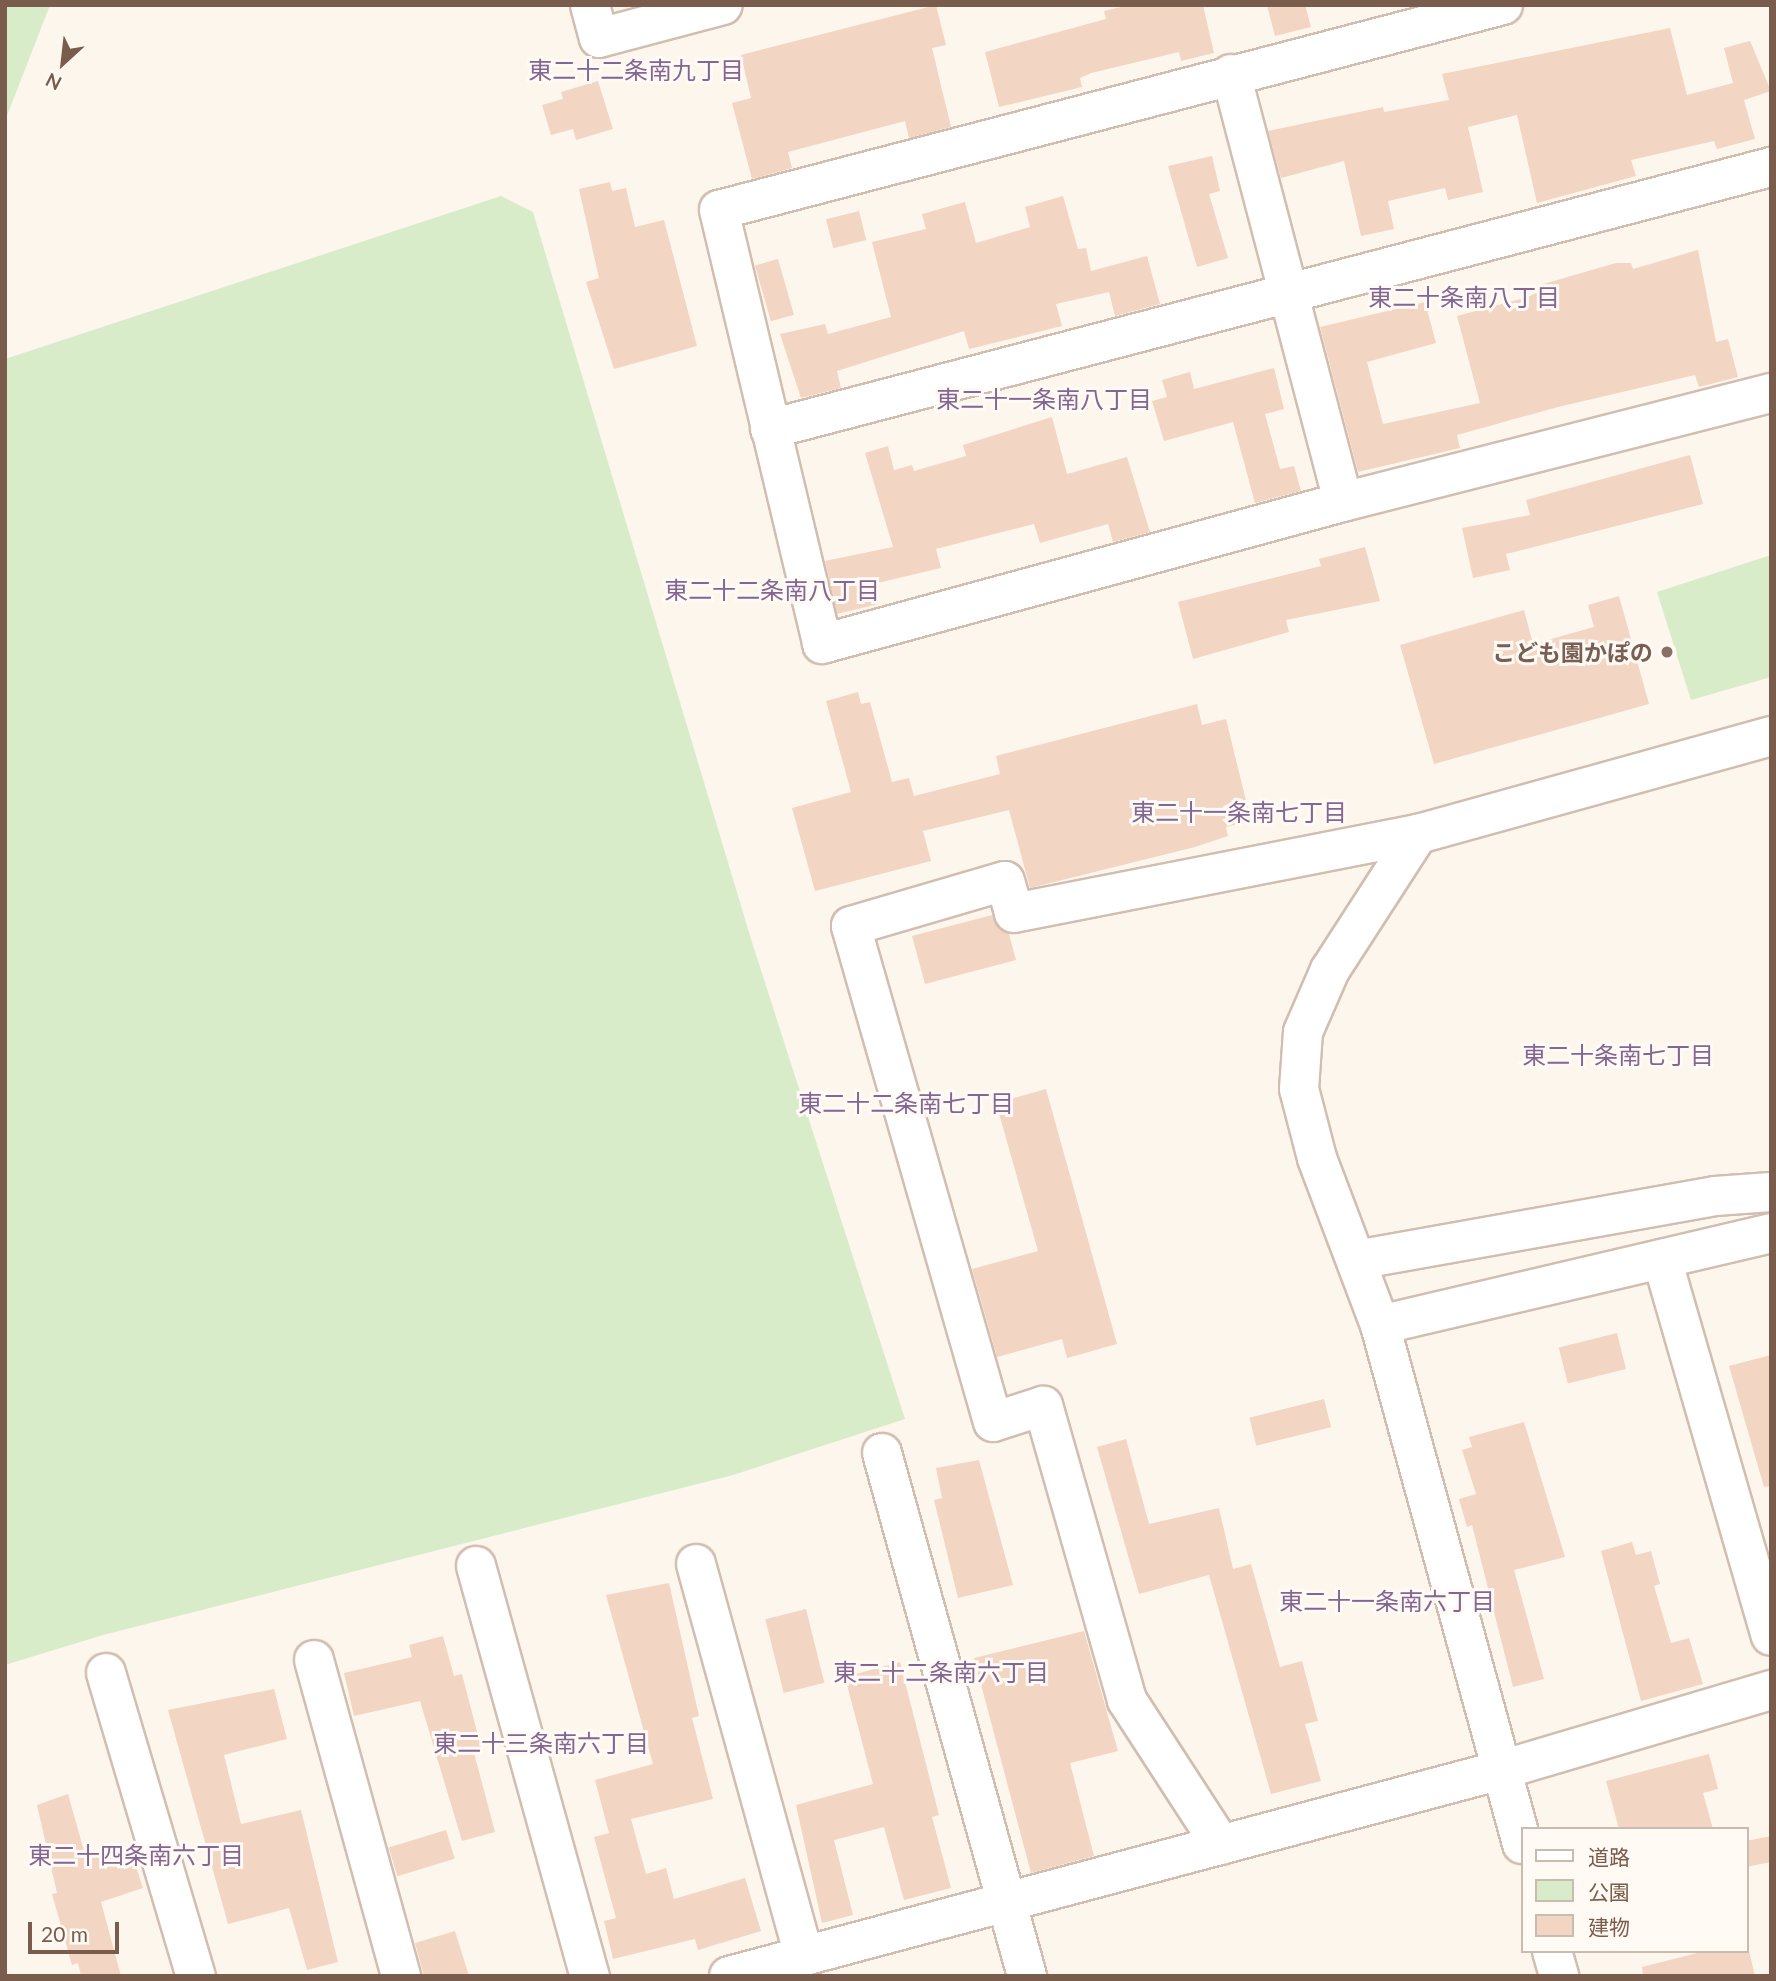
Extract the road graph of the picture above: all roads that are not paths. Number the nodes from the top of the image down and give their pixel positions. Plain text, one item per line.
1 (590, 5) edge
2 (723, 5) edge
3 (1503, 5) edge
4 (1231, 74) junction
5 (1771, 167) edge
6 (1289, 297) junction
7 (1771, 393) edge
8 (770, 429) junction
9 (1343, 502) junction
10 (1771, 736) edge
11 (1418, 834) junction
12 (1771, 1192) edge
13 (1771, 1233) edge
14 (1662, 1259) junction
15 (1356, 1260) junction
16 (1380, 1325) junction
17 (882, 1453) dead end
18 (696, 1564) dead end
19 (476, 1566) dead end
20 (1771, 1636) edge
21 (314, 1660) dead end
22 (106, 1673) dead end
23 (1771, 1690) edge
24 (1501, 1770) junction
25 (1520, 1837) edge
26 (1221, 1845) junction
27 (1007, 1902) junction
28 (1553, 1953) edge
29 (804, 1956) junction
30 (196, 1976) edge
31 (401, 1976) edge
32 (590, 1976) edge
33 (729, 1976) edge
34 (1027, 1976) edge
35 (1559, 1976) edge

1 - 2 street
3 - 4 street
4 - 6 street
4 - 8 street
5 - 6 street
6 - 8 street
6 - 9 street
7 - 9 street
8 - 9 street
10 - 11 street
11 - 15 street
11 - 26 street
12 - 15 street
13 - 14 street
14 - 16 street
14 - 20 street
15 - 16 street
16 - 24 street
17 - 27 street
18 - 29 street
19 - 32 street
21 - 31 street
22 - 30 street
23 - 24 street
24 - 25 street
24 - 26 street
26 - 27 street
27 - 29 street
27 - 34 street
28 - 35 street
29 - 33 street

